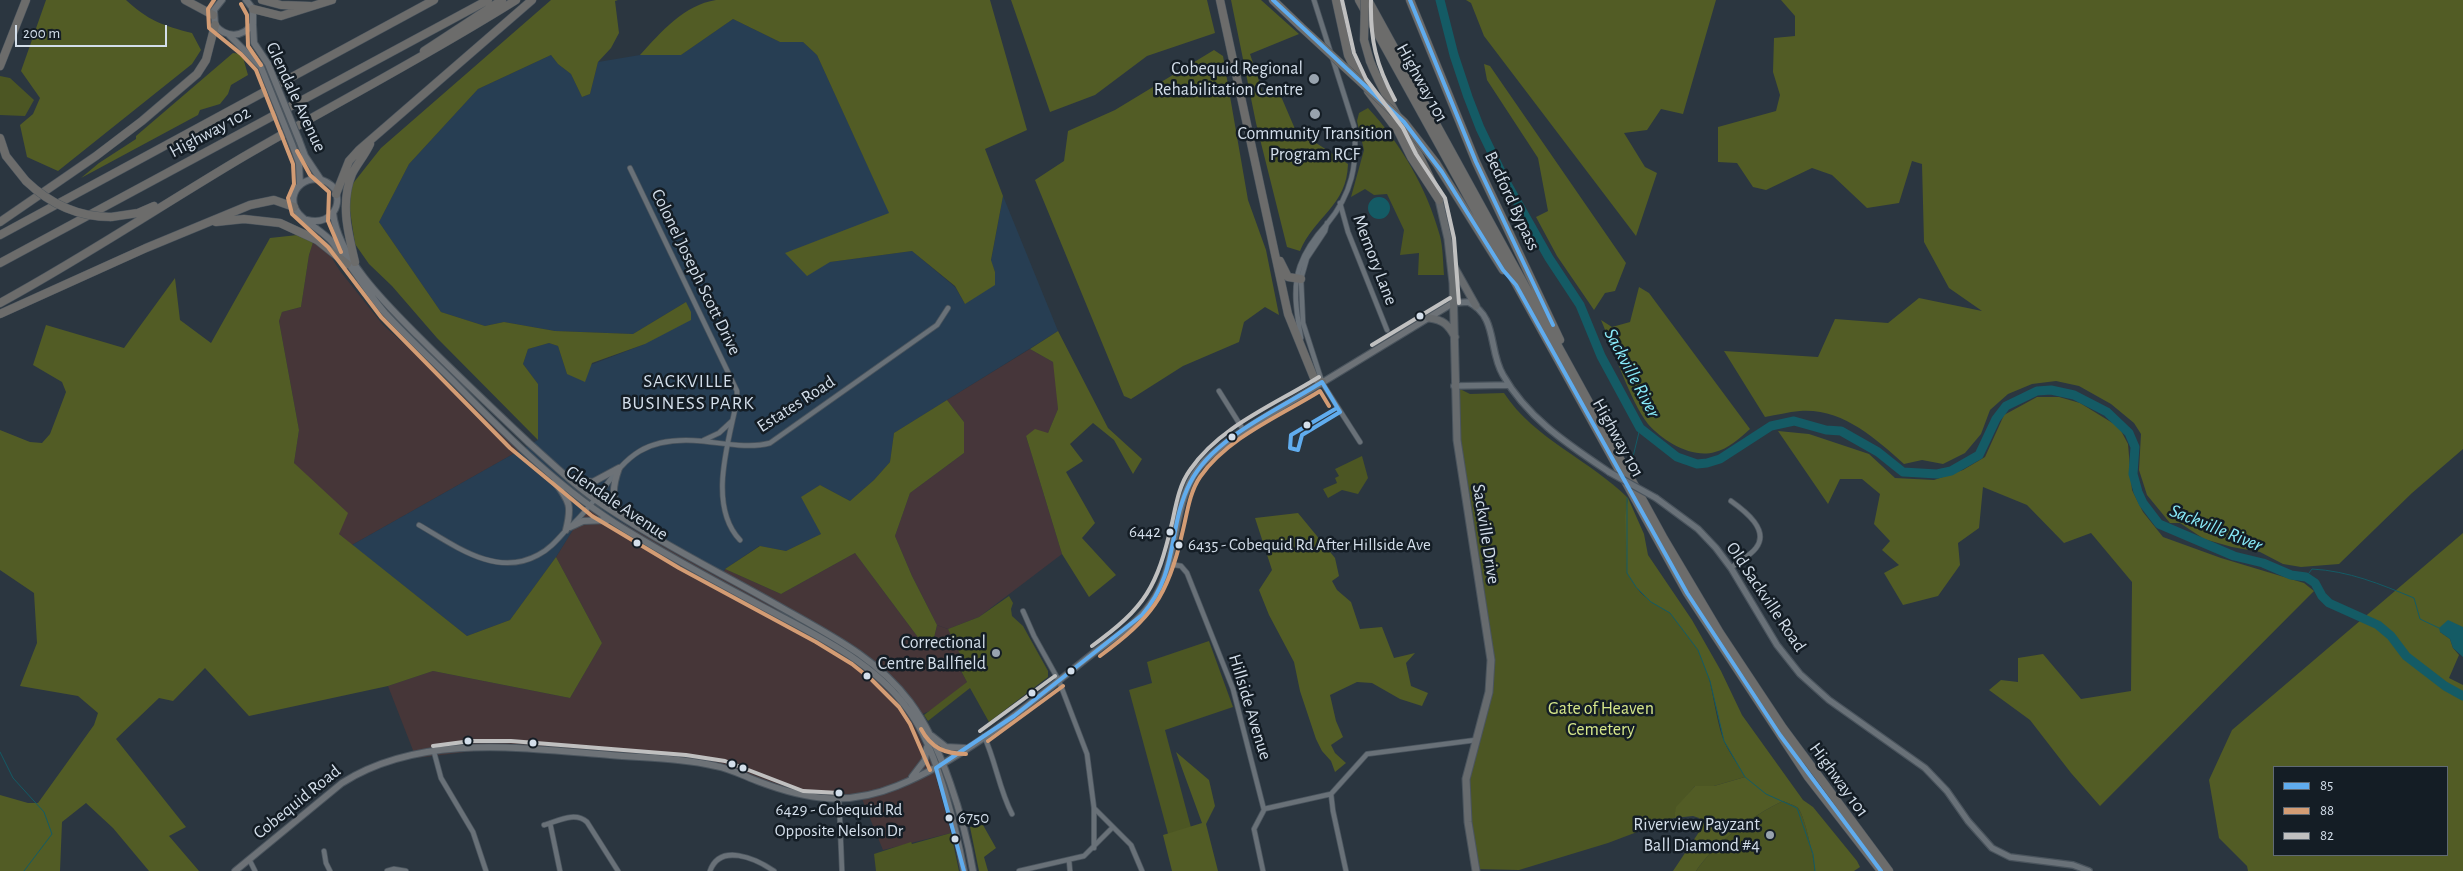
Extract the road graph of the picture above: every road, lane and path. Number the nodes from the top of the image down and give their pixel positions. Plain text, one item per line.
1 (26, 0) edge
2 (185, 0) edge
3 (222, 0) edge
4 (246, 0) edge
5 (262, 0) edge
6 (332, 0) edge
7 (434, 0) edge
8 (488, 0) edge
9 (502, 0) edge
10 (516, 0) edge
11 (532, 0) edge
12 (1220, 0) edge
13 (1273, 0) edge
14 (1314, 0) edge
15 (1336, 0) edge
16 (1359, 0) edge
17 (1366, 0) edge
18 (1410, 0) edge
19 (312, 7) junction
20 (253, 8) junction
21 (213, 15) junction
22 (253, 24) junction
23 (215, 25) junction
24 (228, 34) junction
25 (264, 65) junction
26 (0, 66) edge
27 (394, 72) junction
28 (0, 138) edge
29 (371, 143) junction
30 (630, 168) dead end
31 (322, 180) junction
32 (300, 185) junction
33 (190, 189) junction
34 (336, 194) junction
35 (1439, 200) junction
36 (1340, 203) junction
37 (294, 207) junction
38 (333, 213) junction
39 (307, 220) junction
40 (0, 222) edge
41 (209, 222) junction
42 (0, 235) edge
43 (1274, 245) junction
44 (1452, 262) junction
45 (0, 263) edge
46 (351, 263) junction
47 (1299, 280) junction
48 (1516, 285) junction
49 (0, 303) edge
50 (1454, 303) junction
51 (1476, 306) junction
52 (948, 308) dead end
53 (0, 314) edge
54 (1429, 318) junction
55 (1387, 330) dead end
56 (1455, 337) junction
57 (1322, 382) junction
58 (1509, 385) junction
59 (1454, 386) junction
60 (1219, 391) dead end
61 (1594, 412) junction
62 (734, 418) junction
63 (1244, 431) junction
64 (698, 441) junction
65 (1360, 442) dead end
66 (729, 444) junction
67 (619, 468) junction
68 (550, 476) junction
69 (565, 476) junction
70 (596, 499) junction
71 (1731, 501) dead end
72 (590, 507) junction
73 (609, 520) junction
74 (631, 523) junction
75 (419, 525) dead end
76 (568, 529) junction
77 (740, 540) dead end
78 (1169, 564) junction
79 (1731, 568) junction
80 (1023, 611) dead end
81 (1059, 681) junction
82 (929, 733) junction
83 (984, 736) junction
84 (1476, 740) junction
85 (926, 742) junction
86 (966, 748) junction
87 (434, 752) junction
88 (943, 764) junction
89 (936, 768) junction
90 (910, 780) junction
91 (1332, 794) junction
92 (840, 800) junction
93 (1094, 808) junction
94 (1264, 808) junction
95 (1012, 814) dead end
96 (550, 823) junction
97 (544, 825) dead end
98 (1112, 828) junction
99 (1094, 848) junction
100 (324, 851) dead end
101 (249, 859) junction
102 (1069, 860) junction
103 (235, 871) edge
104 (255, 871) edge
105 (330, 871) edge
106 (387, 871) edge
107 (406, 871) edge
108 (486, 871) edge
109 (560, 871) edge
110 (618, 871) edge
111 (710, 871) edge
112 (774, 871) edge
113 (842, 871) edge
114 (964, 871) edge
115 (973, 871) edge
116 (1019, 871) edge
117 (1070, 871) edge
118 (1142, 871) edge
119 (1263, 871) edge
120 (1346, 871) edge
121 (1476, 871) edge
122 (1880, 871) edge
123 (1889, 871) edge
124 (2089, 871) edge

1 - 26 highway
2 - 21 highway
3 - 21 main road
4 - 20 main road
5 - 19 highway
6 - 19 highway
7 - 42 highway, Highway 102
8 - 45 highway, Highway 102
9 - 27 highway
10 - 27 highway
11 - 29 highway
12 - 43 highway
13 - 48 highway, bridge
14 - 36 street, Memory Lane
15 - 35 highway
16 - 48 highway, Highway 101
17 - 35 highway, bridge
17 - 61 highway, Highway 101
18 - 61 highway, Bedford Bypass
19 - 20 highway
20 - 22 main road, Glendale Avenue
21 - 23 main road
22 - 24 main road
22 - 25 main road, Glendale Avenue
23 - 24 main road, Glendale Avenue
23 - 40 highway
24 - 25 main road, Glendale Avenue
25 - 31 main road, Glendale Avenue, bridge
25 - 32 main road, Glendale Avenue, bridge
27 - 33 highway
28 - 33 highway, bridge
29 - 34 highway
29 - 46 highway
30 - 62 street, Colonel Joseph Scott Drive
31 - 32 main road, Glendale Avenue
31 - 34 main road, Glendale Avenue
32 - 37 main road, Glendale Avenue
33 - 49 highway
34 - 38 main road, Glendale Avenue
35 - 44 main road, Sackville Drive
36 - 47 street
36 - 55 street, Memory Lane
37 - 39 main road, Glendale Avenue
37 - 41 highway
38 - 39 main road
38 - 46 main road, Glendale Avenue
39 - 46 main road, Glendale Avenue
41 - 46 highway
41 - 53 highway
43 - 47 highway
43 - 57 highway
44 - 50 main road, Sackville Drive
44 - 51 main road
46 - 68 main road, Glendale Avenue
46 - 69 main road, Glendale Avenue
47 - 57 street
48 - 122 highway, Highway 101
50 - 51 street
50 - 54 main road, Cobequid Road
50 - 56 main road, Sackville Drive
51 - 58 street, Old Sackville Road
52 - 66 street, Estates Road
54 - 56 main road
54 - 57 main road, Cobequid Road
56 - 59 main road, Sackville Drive
57 - 63 main road, Cobequid Road
57 - 65 street
58 - 59 street
58 - 79 street, Old Sackville Road, bridge
59 - 84 main road, Sackville Drive
60 - 63 street
61 - 123 highway, Highway 101
62 - 64 street
62 - 66 street, Colonel Joseph Scott Drive
63 - 78 main road, Cobequid Road
64 - 66 street, Estates Road
64 - 67 street, Estates Road
66 - 77 street, Colonel Joseph Scott Drive
67 - 69 main road
67 - 70 street, Estates Road
67 - 74 main road
68 - 72 main road, Glendale Avenue
68 - 76 main road
69 - 70 main road, Glendale Avenue
70 - 72 street, Estates Road
70 - 74 main road, Glendale Avenue
71 - 79 street
72 - 73 main road, Glendale Avenue
72 - 76 street, Estates Road
73 - 76 main road
73 - 85 main road, Glendale Avenue
74 - 82 main road, Glendale Avenue
75 - 76 street, Estates Road
78 - 81 main road, Cobequid Road
78 - 94 street, Hillside Avenue
79 - 124 street, Old Sackville Road
80 - 81 street
81 - 83 main road, Cobequid Road
81 - 93 street
82 - 86 main road
82 - 88 main road, Glendale Avenue
83 - 86 main road, Cobequid Road
83 - 95 street
84 - 91 street
84 - 121 main road, Sackville Drive
85 - 89 main road, Glendale Avenue
85 - 90 main road
86 - 88 main road, Cobequid Road
87 - 92 main road, Cobequid Road
87 - 101 main road, Cobequid Road
87 - 108 street
88 - 89 main road, Cobequid Road
88 - 115 main road, Glendale Avenue
89 - 90 main road, Cobequid Road
89 - 114 main road, Glendale Avenue
90 - 92 main road, Cobequid Road
91 - 94 street
91 - 120 street
92 - 113 street
93 - 98 street
93 - 99 street
94 - 119 street
96 - 97 street
96 - 109 street
96 - 110 street
98 - 99 street
98 - 118 street
99 - 102 street
100 - 105 street
101 - 103 main road, Cobequid Road
101 - 104 street
102 - 116 street
102 - 117 street
106 - 107 street
111 - 112 street

